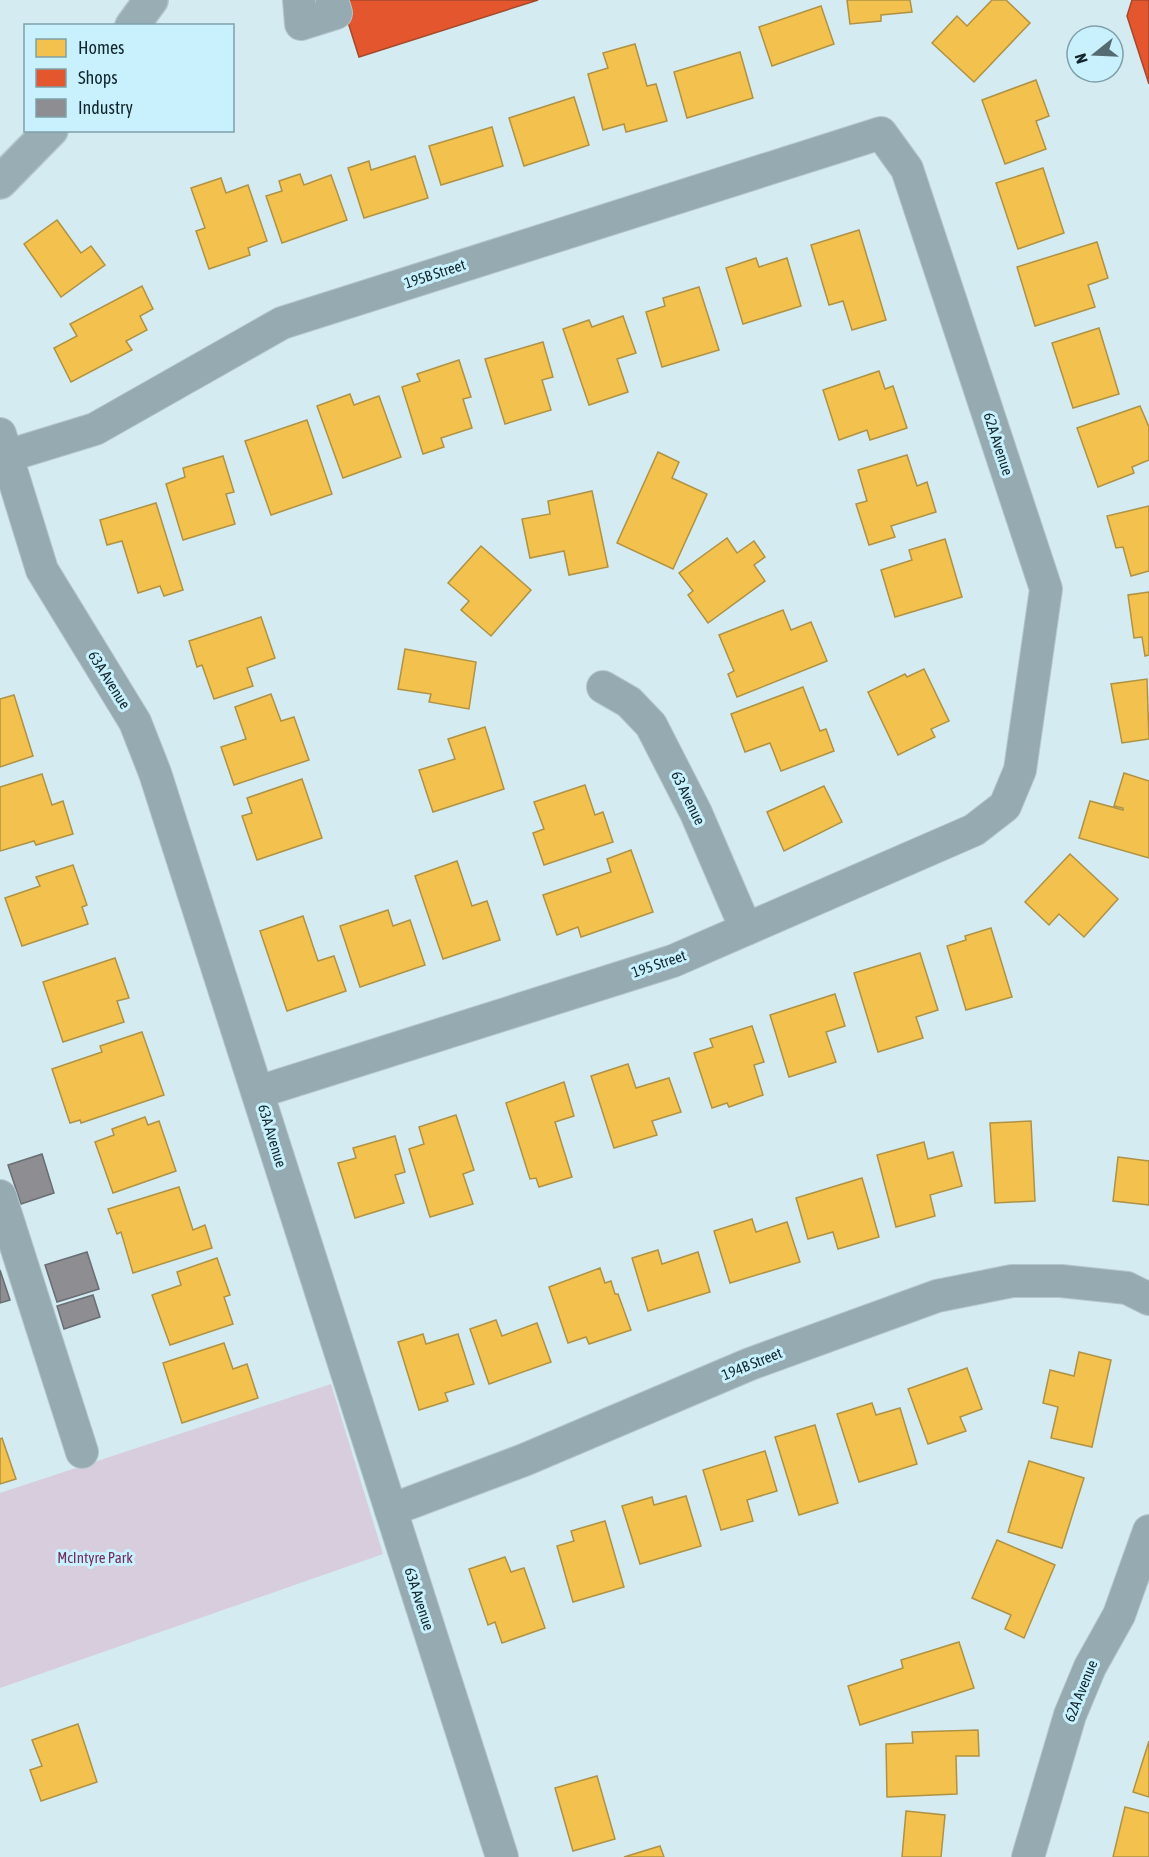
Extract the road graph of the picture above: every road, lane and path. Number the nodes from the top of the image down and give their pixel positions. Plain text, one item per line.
1 (150, 0) edge
2 (299, 0) edge
3 (334, 6) edge
4 (133, 24) edge
5 (49, 132) edge
6 (881, 133) joint
7 (0, 182) edge
8 (4, 445) edge
9 (603, 687) dead end
10 (1020, 770) joint
11 (746, 929) junction
12 (258, 1092) junction
13 (0, 1196) edge
14 (1138, 1293) edge
15 (82, 1452) dead end
16 (391, 1510) junction
17 (1149, 1531) edge
18 (502, 1857) edge
19 (1028, 1857) edge

1 - 4 main road
2 - 3 street
5 - 7 main road
6 - 8 street, 195B Street
6 - 10 street, 62A Avenue
8 - 12 street, 63A Avenue
9 - 11 street, 63 Avenue
10 - 11 street, 195 Street
11 - 12 street, 195 Street
12 - 16 street, 63A Avenue
13 - 15 street
14 - 16 street, 194B Street
16 - 18 street, 63A Avenue
17 - 19 street, 62A Avenue

